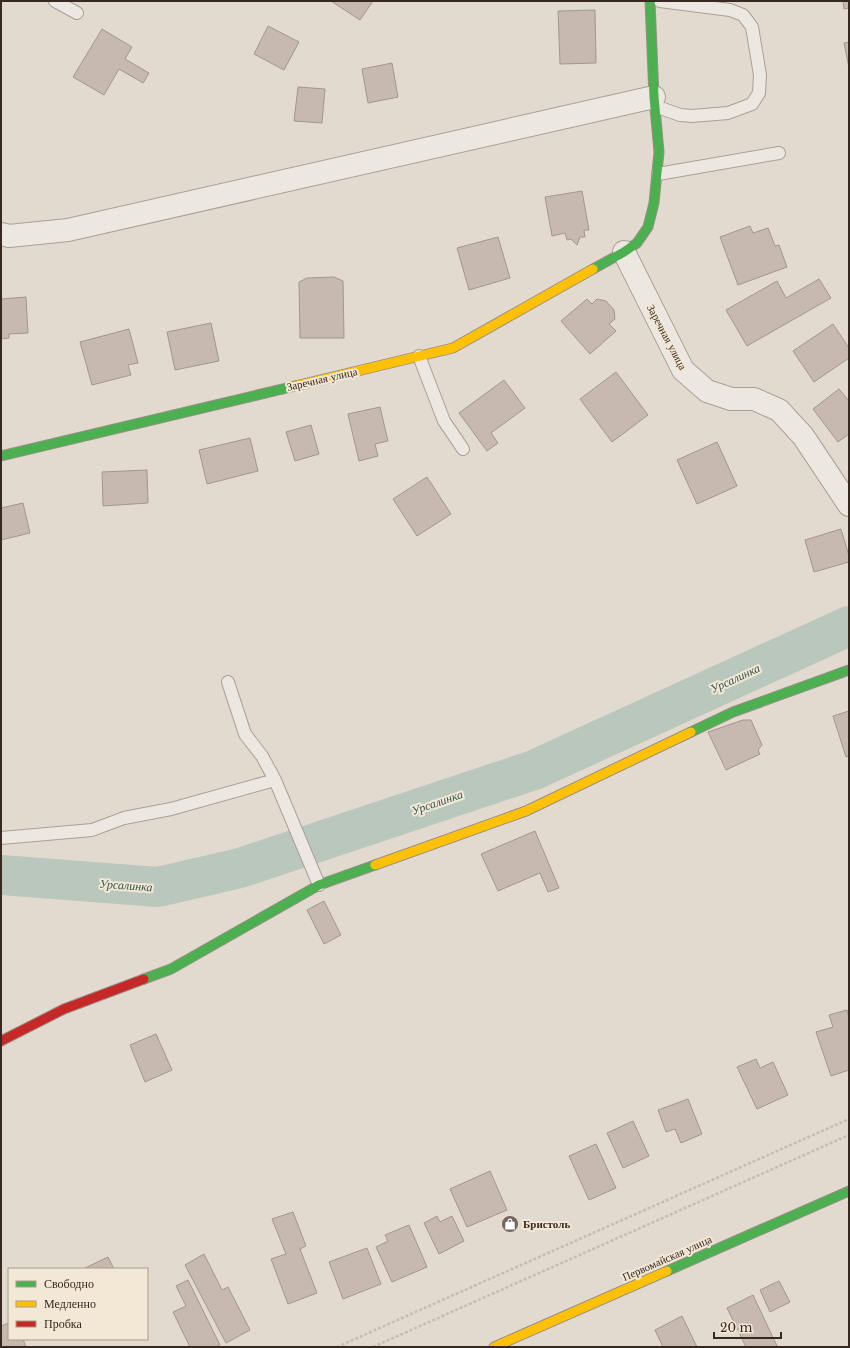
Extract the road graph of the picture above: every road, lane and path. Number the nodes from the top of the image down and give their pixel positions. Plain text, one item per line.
1 (55, 1) edge
2 (650, 1) edge
3 (660, 1) edge
4 (77, 13) dead end
5 (654, 101) junction
6 (779, 153) dead end
7 (658, 174) junction
8 (1, 234) edge
9 (624, 252) junction
10 (419, 356) junction
11 (463, 449) dead end
12 (1, 456) edge
13 (849, 505) edge
14 (849, 670) edge
15 (228, 682) dead end
16 (275, 780) junction
17 (1, 838) edge
18 (320, 885) junction
19 (1, 1041) edge
20 (849, 1119) edge
21 (849, 1135) edge
22 (849, 1191) edge
23 (337, 1347) edge
24 (373, 1347) edge
25 (494, 1347) edge

1 - 4 lane
2 - 5 street, Заречная улица
3 - 5 lane
5 - 7 street, Заречная улица
5 - 8 street
6 - 7 lane
7 - 9 street, Заречная улица
9 - 10 street, Заречная улица
9 - 13 street, Заречная улица
10 - 11 lane
10 - 12 street, Заречная улица
14 - 18 street
15 - 16 lane
16 - 17 lane
16 - 18 lane
18 - 19 street
20 - 23 path
21 - 24 path
22 - 25 street, Первомайская улица

